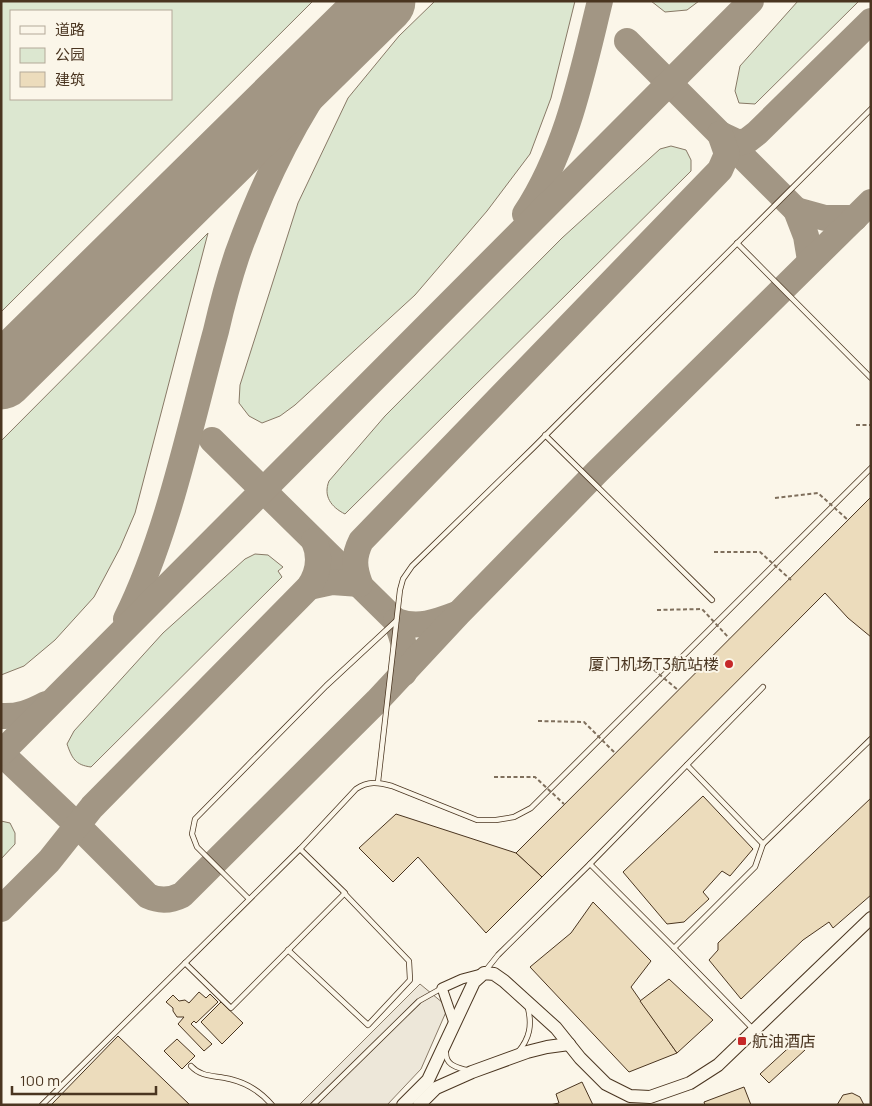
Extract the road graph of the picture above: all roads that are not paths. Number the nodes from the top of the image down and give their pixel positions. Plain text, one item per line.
1 (871, 109) edge
2 (737, 243) junction
3 (871, 378) edge
4 (546, 435) junction
5 (871, 468) edge
6 (712, 600) dead end
7 (396, 621) junction
8 (763, 687) dead end
9 (871, 739) edge
10 (687, 765) junction
11 (378, 782) junction
12 (763, 844) junction
13 (300, 849) junction
14 (590, 864) junction
15 (344, 894) junction
16 (249, 899) junction
17 (871, 918) edge
18 (674, 948) junction
19 (288, 950) junction
20 (184, 963) junction
21 (484, 973) junction
22 (442, 988) junction
23 (525, 999) junction
24 (453, 1025) junction
25 (753, 1030) junction
26 (569, 1044) junction
27 (514, 1057) junction
28 (191, 1066) dead end
29 (472, 1072) junction
30 (631, 1100) edge
31 (42, 1105) edge
32 (272, 1105) edge
33 (313, 1105) edge
34 (403, 1105) edge
35 (419, 1105) edge

1 - 2 lane
2 - 3 lane
2 - 4 lane
4 - 6 lane
4 - 7 lane
5 - 11 lane
7 - 11 lane
7 - 16 lane
8 - 10 lane
9 - 12 lane
10 - 12 lane
10 - 14 lane
11 - 13 lane
12 - 18 lane
13 - 15 lane
13 - 16 lane
14 - 18 lane
14 - 21 lane
15 - 19 lane
15 - 19 lane
16 - 20 lane
17 - 25 main road
18 - 25 lane
19 - 20 lane
20 - 31 lane
21 - 22 street
21 - 23 main road
21 - 24 main road
22 - 24 street
22 - 33 lane
23 - 26 main road
23 - 27 lane
24 - 29 lane
24 - 34 main road
25 - 30 main road
26 - 27 main road
26 - 30 main road
27 - 29 main road
28 - 32 lane
29 - 35 main road

